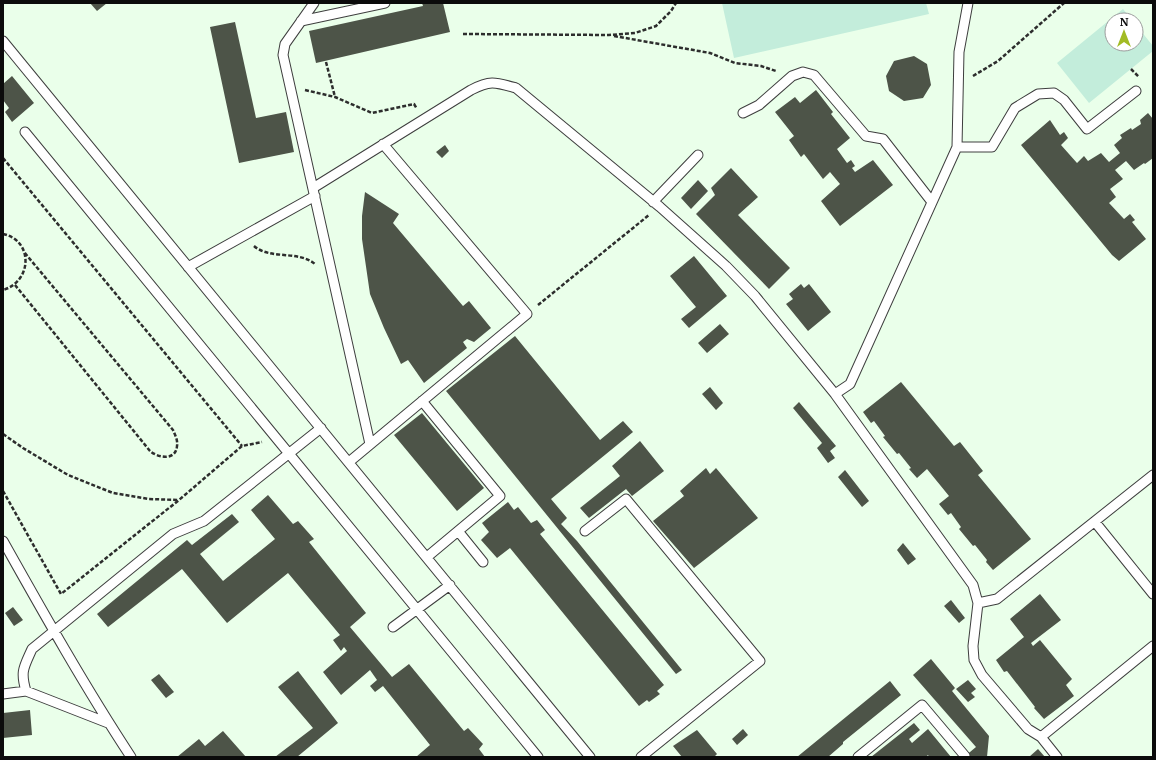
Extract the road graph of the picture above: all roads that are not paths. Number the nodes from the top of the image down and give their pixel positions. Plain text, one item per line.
1 (314, 3) edge
2 (384, 3) edge
3 (968, 3) edge
4 (301, 21) junction
5 (3, 41) edge
6 (1136, 91) dead end
7 (743, 113) dead end
8 (25, 132) dead end
9 (383, 144) junction
10 (957, 147) junction
11 (698, 155) dead end
12 (314, 192) junction
13 (932, 202) junction
14 (657, 204) junction
15 (188, 267) junction
16 (835, 394) junction
17 (422, 401) junction
18 (321, 428) junction
19 (370, 444) junction
20 (289, 453) junction
21 (349, 462) junction
22 (1153, 475) edge
23 (1095, 522) junction
24 (458, 530) junction
25 (585, 532) dead end
26 (3, 540) edge
27 (426, 557) junction
28 (483, 562) dead end
29 (450, 585) junction
30 (1153, 594) edge
31 (978, 603) junction
32 (417, 610) junction
33 (393, 627) dead end
34 (53, 631) junction
35 (1153, 646) edge
36 (26, 691) junction
37 (3, 694) edge
38 (108, 723) junction
39 (1041, 737) junction
40 (965, 756) edge
41 (131, 757) edge
42 (538, 757) edge
43 (590, 757) edge
44 (641, 757) edge
45 (858, 757) edge
46 (1057, 757) edge

1 - 4 lane
2 - 4 lane
3 - 10 lane
4 - 12 lane
5 - 15 lane
6 - 10 lane
7 - 13 lane
8 - 20 lane
9 - 12 lane
9 - 14 lane
9 - 17 lane
10 - 13 lane
11 - 14 lane
12 - 15 lane
12 - 19 lane
13 - 16 lane
14 - 16 lane
15 - 18 lane
16 - 31 lane
17 - 19 lane
17 - 24 lane
18 - 20 lane
18 - 21 lane
19 - 21 lane
20 - 32 lane
20 - 34 lane
21 - 27 lane
22 - 23 lane
23 - 30 lane
23 - 31 lane
24 - 27 lane
24 - 28 lane
25 - 44 lane
26 - 34 lane
27 - 29 lane
29 - 32 lane
29 - 43 lane
31 - 39 lane
32 - 33 lane
32 - 42 lane
34 - 36 lane
34 - 38 lane
35 - 39 lane
36 - 37 lane
36 - 38 lane
38 - 41 lane
39 - 46 lane
40 - 45 lane

